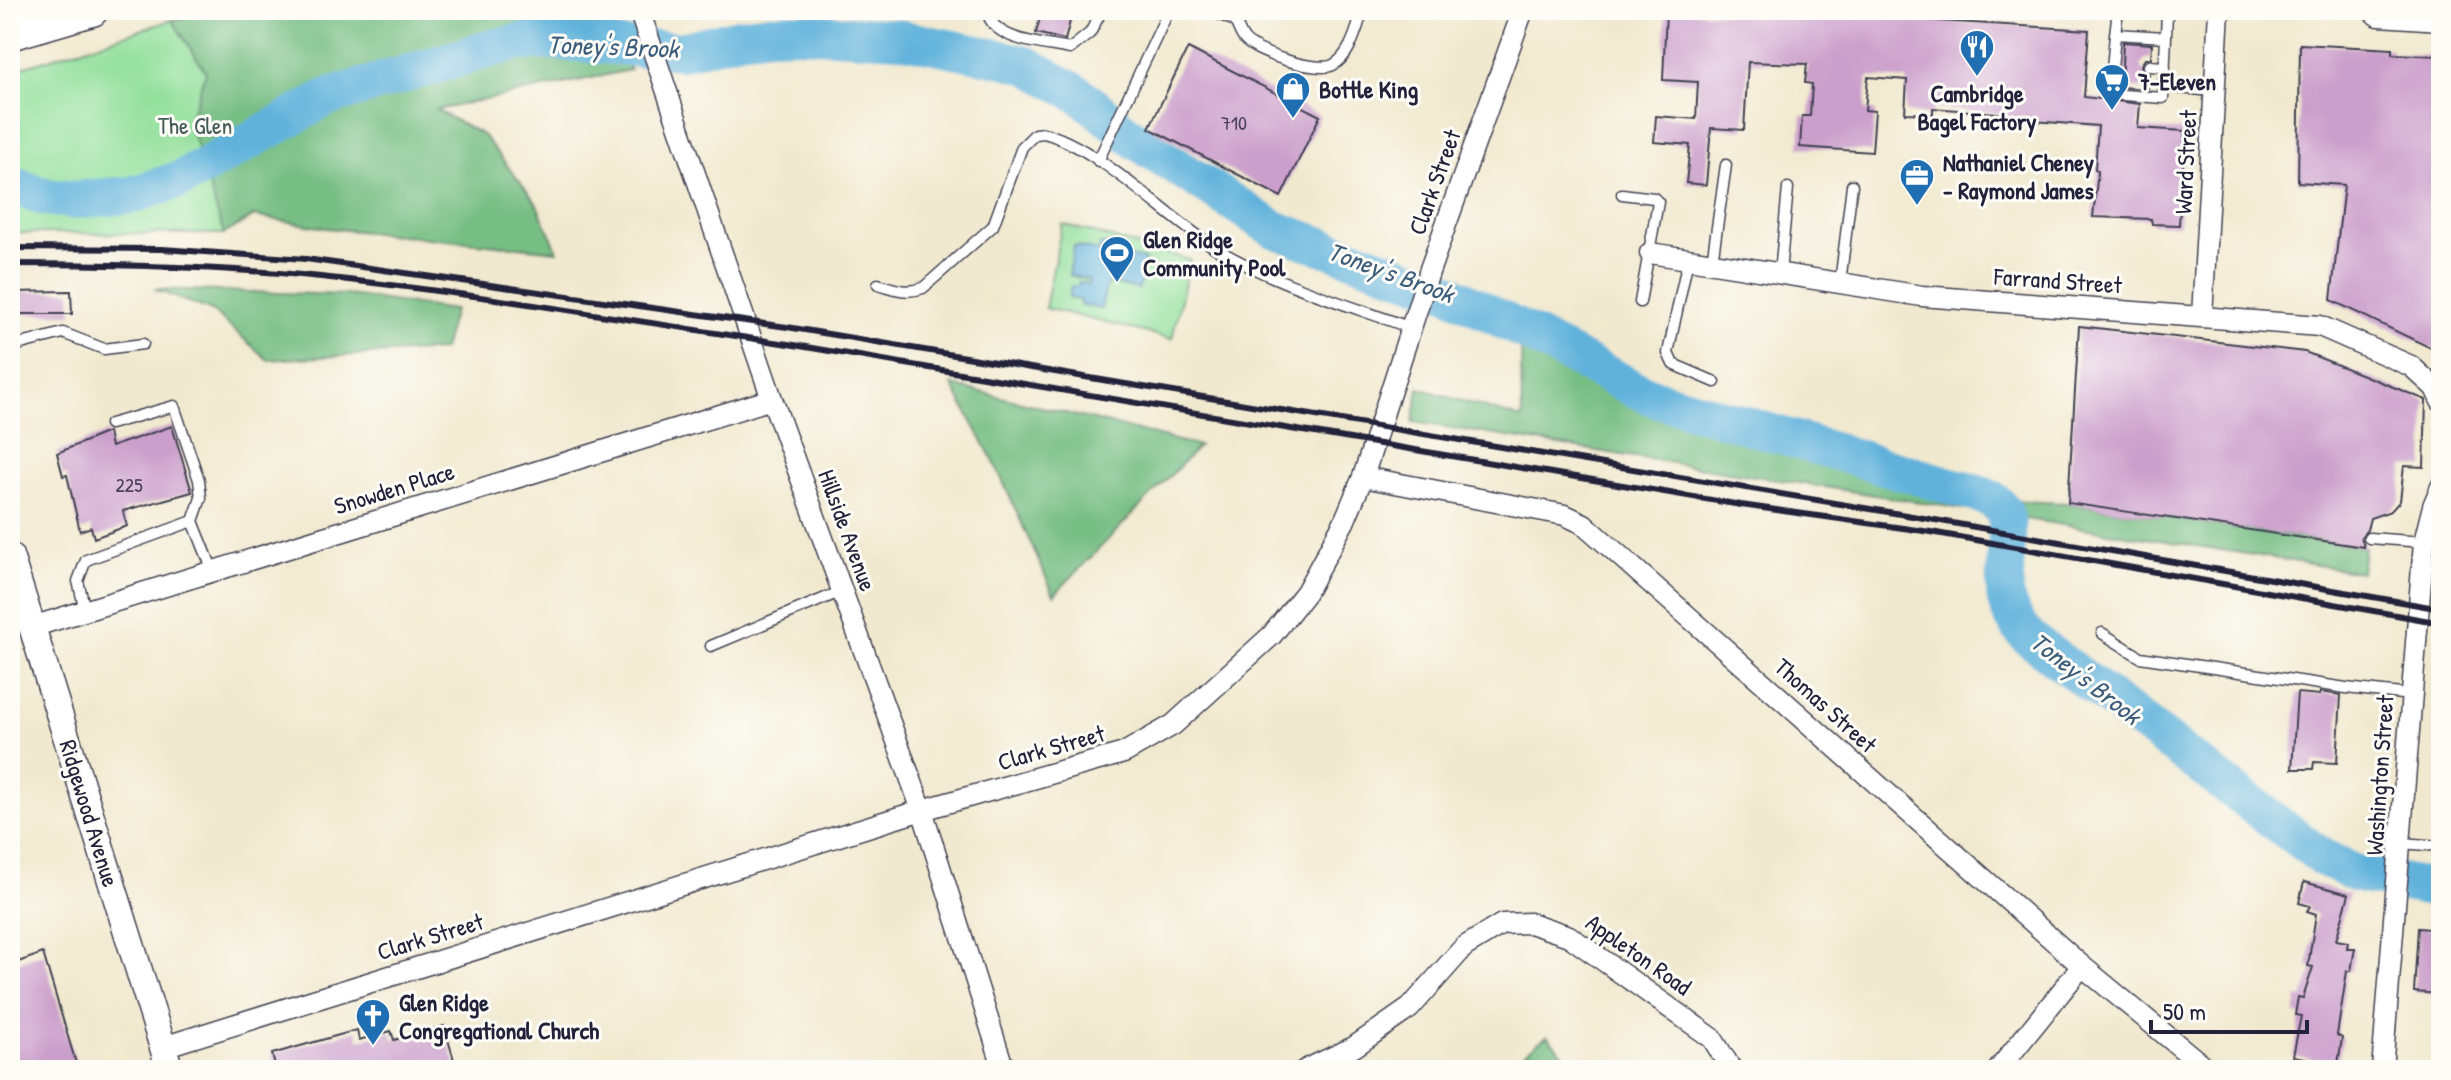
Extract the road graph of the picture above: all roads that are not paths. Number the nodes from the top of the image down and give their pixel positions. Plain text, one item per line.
1 (92, 10) edge
2 (987, 10) edge
3 (1102, 10) edge
4 (1169, 10) edge
5 (1209, 10) edge
6 (1246, 10) edge
7 (1342, 10) edge
8 (1523, 10) edge
9 (2118, 10) edge
10 (2167, 10) edge
11 (2219, 10) edge
12 (2380, 10) edge
13 (1363, 11) edge
14 (2441, 14) edge
15 (641, 16) edge
16 (1235, 21) junction
17 (10, 34) edge
18 (2115, 34) junction
19 (2166, 37) junction
20 (2149, 66) dead end
21 (2165, 67) junction
22 (2164, 87) junction
23 (2215, 91) junction
24 (1098, 161) junction
25 (1726, 165) dead end
26 (1852, 185) dead end
27 (1788, 188) dead end
28 (1622, 194) dead end
29 (1650, 253) junction
30 (1688, 259) junction
31 (1712, 262) junction
32 (1780, 273) junction
33 (1840, 283) junction
34 (878, 284) dead end
35 (1640, 302) dead end
36 (2202, 317) junction
37 (1411, 328) junction
38 (143, 344) dead end
39 (10, 347) edge
40 (1715, 382) dead end
41 (2439, 389) edge
42 (772, 399) junction
43 (110, 424) dead end
44 (1363, 477) junction
45 (2438, 501) edge
46 (193, 521) junction
47 (2369, 538) dead end
48 (2424, 542) junction
49 (10, 556) edge
50 (213, 571) junction
51 (842, 591) junction
52 (85, 610) junction
53 (32, 627) junction
54 (2102, 633) dead end
55 (711, 646) dead end
56 (2411, 695) junction
57 (922, 810) junction
58 (2400, 843) junction
59 (2441, 846) edge
60 (2082, 966) junction
61 (166, 1059) edge
62 (1004, 1070) edge
63 (1305, 1070) edge
64 (1732, 1070) edge
65 (1998, 1070) edge
66 (2208, 1070) edge
67 (2382, 1070) edge

1 - 17 main road
2 - 3 lane
4 - 24 lane
5 - 16 lane
6 - 16 lane
7 - 13 lane
8 - 37 street, Clark Street
9 - 18 lane
10 - 19 lane
11 - 23 street, Ward Street
12 - 14 main road
13 - 16 lane
15 - 42 street, Hillside Avenue
18 - 19 lane
18 - 22 lane
19 - 21 lane
20 - 21 lane
21 - 22 lane
22 - 23 lane
23 - 36 street, Ward Street
24 - 34 lane
24 - 37 lane
25 - 31 lane
26 - 33 lane
27 - 32 lane
28 - 29 lane
29 - 30 street, Farrand Street
29 - 35 lane
30 - 31 street, Farrand Street
30 - 40 lane
31 - 32 street, Farrand Street
32 - 33 street, Farrand Street
33 - 36 street, Farrand Street
36 - 41 street, Farrand Street
37 - 44 street, Clark Street
38 - 39 lane
42 - 50 street, Snowden Place
42 - 51 street, Hillside Avenue
43 - 46 lane
44 - 57 street, Clark Street
44 - 60 street, Thomas Street
45 - 48 street, Washington Street
46 - 50 lane
46 - 52 lane
47 - 48 lane
48 - 56 street, Washington Street
49 - 53 street, Ridgewood Avenue
50 - 52 street, Snowden Place
51 - 55 lane
51 - 57 street, Hillside Avenue
52 - 53 street, Snowden Place
53 - 61 street, Ridgewood Avenue
54 - 56 lane
56 - 58 street, Washington Street
57 - 61 street, Clark Street
57 - 62 street, Hillside Avenue
58 - 59 lane
58 - 67 street, Washington Street
60 - 65 street
60 - 66 street, Thomas Street
63 - 64 street, Appleton Road

